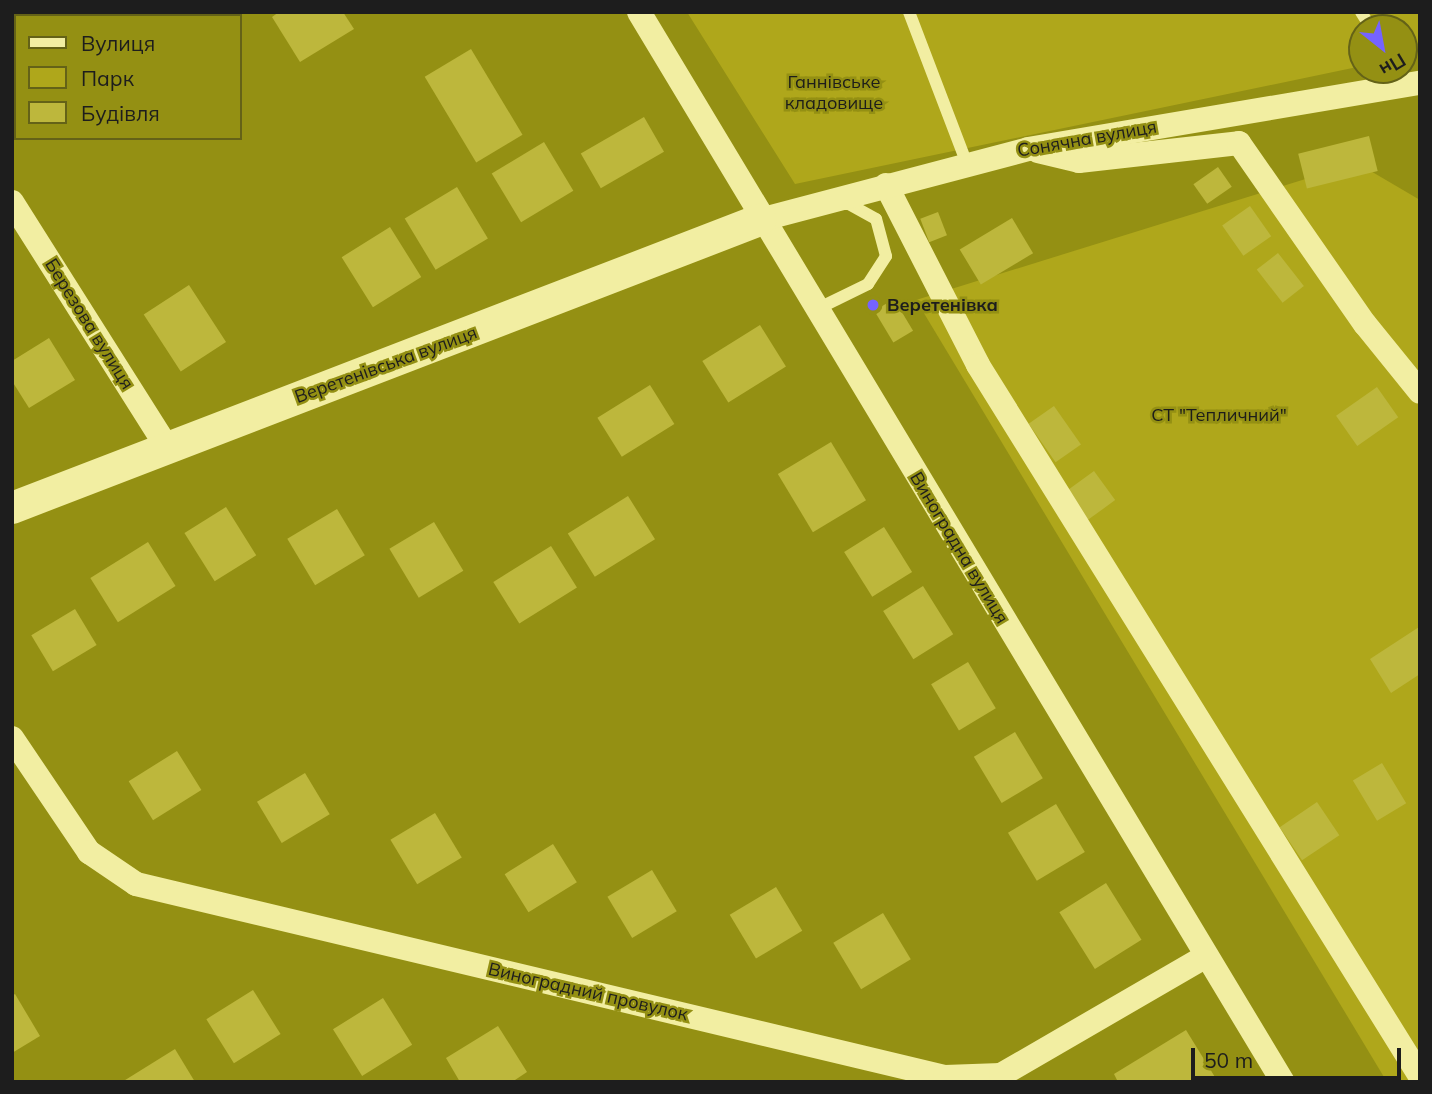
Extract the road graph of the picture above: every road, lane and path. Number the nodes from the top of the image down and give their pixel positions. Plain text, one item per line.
1 (639, 12) edge
2 (909, 12) edge
3 (1384, 84) edge
4 (1028, 149) junction
5 (967, 164) junction
6 (886, 185) junction
7 (12, 202) edge
8 (802, 207) junction
9 (760, 220) junction
10 (814, 310) junction
11 (1420, 392) edge
12 (166, 446) junction
13 (12, 508) edge
14 (12, 738) edge
15 (1206, 956) junction
16 (1417, 1065) edge
17 (1283, 1082) edge

1 - 9 street, Виноградна вулиця
2 - 5 lane
3 - 4 street, Сонячна вулиця
4 - 5 street, Сонячна вулиця
4 - 11 street
5 - 6 street, Сонячна вулиця
6 - 8 street, Сонячна вулиця
6 - 16 street
7 - 12 street, Березова вулиця
8 - 9 street, Сонячна вулиця
8 - 10 lane
9 - 10 street, Виноградна вулиця
9 - 12 street, Веретенівська вулиця
10 - 15 street, Виноградна вулиця
12 - 13 street, Веретенівська вулиця
14 - 15 street, Виноградний провулок
15 - 17 street, Виноградна вулиця

